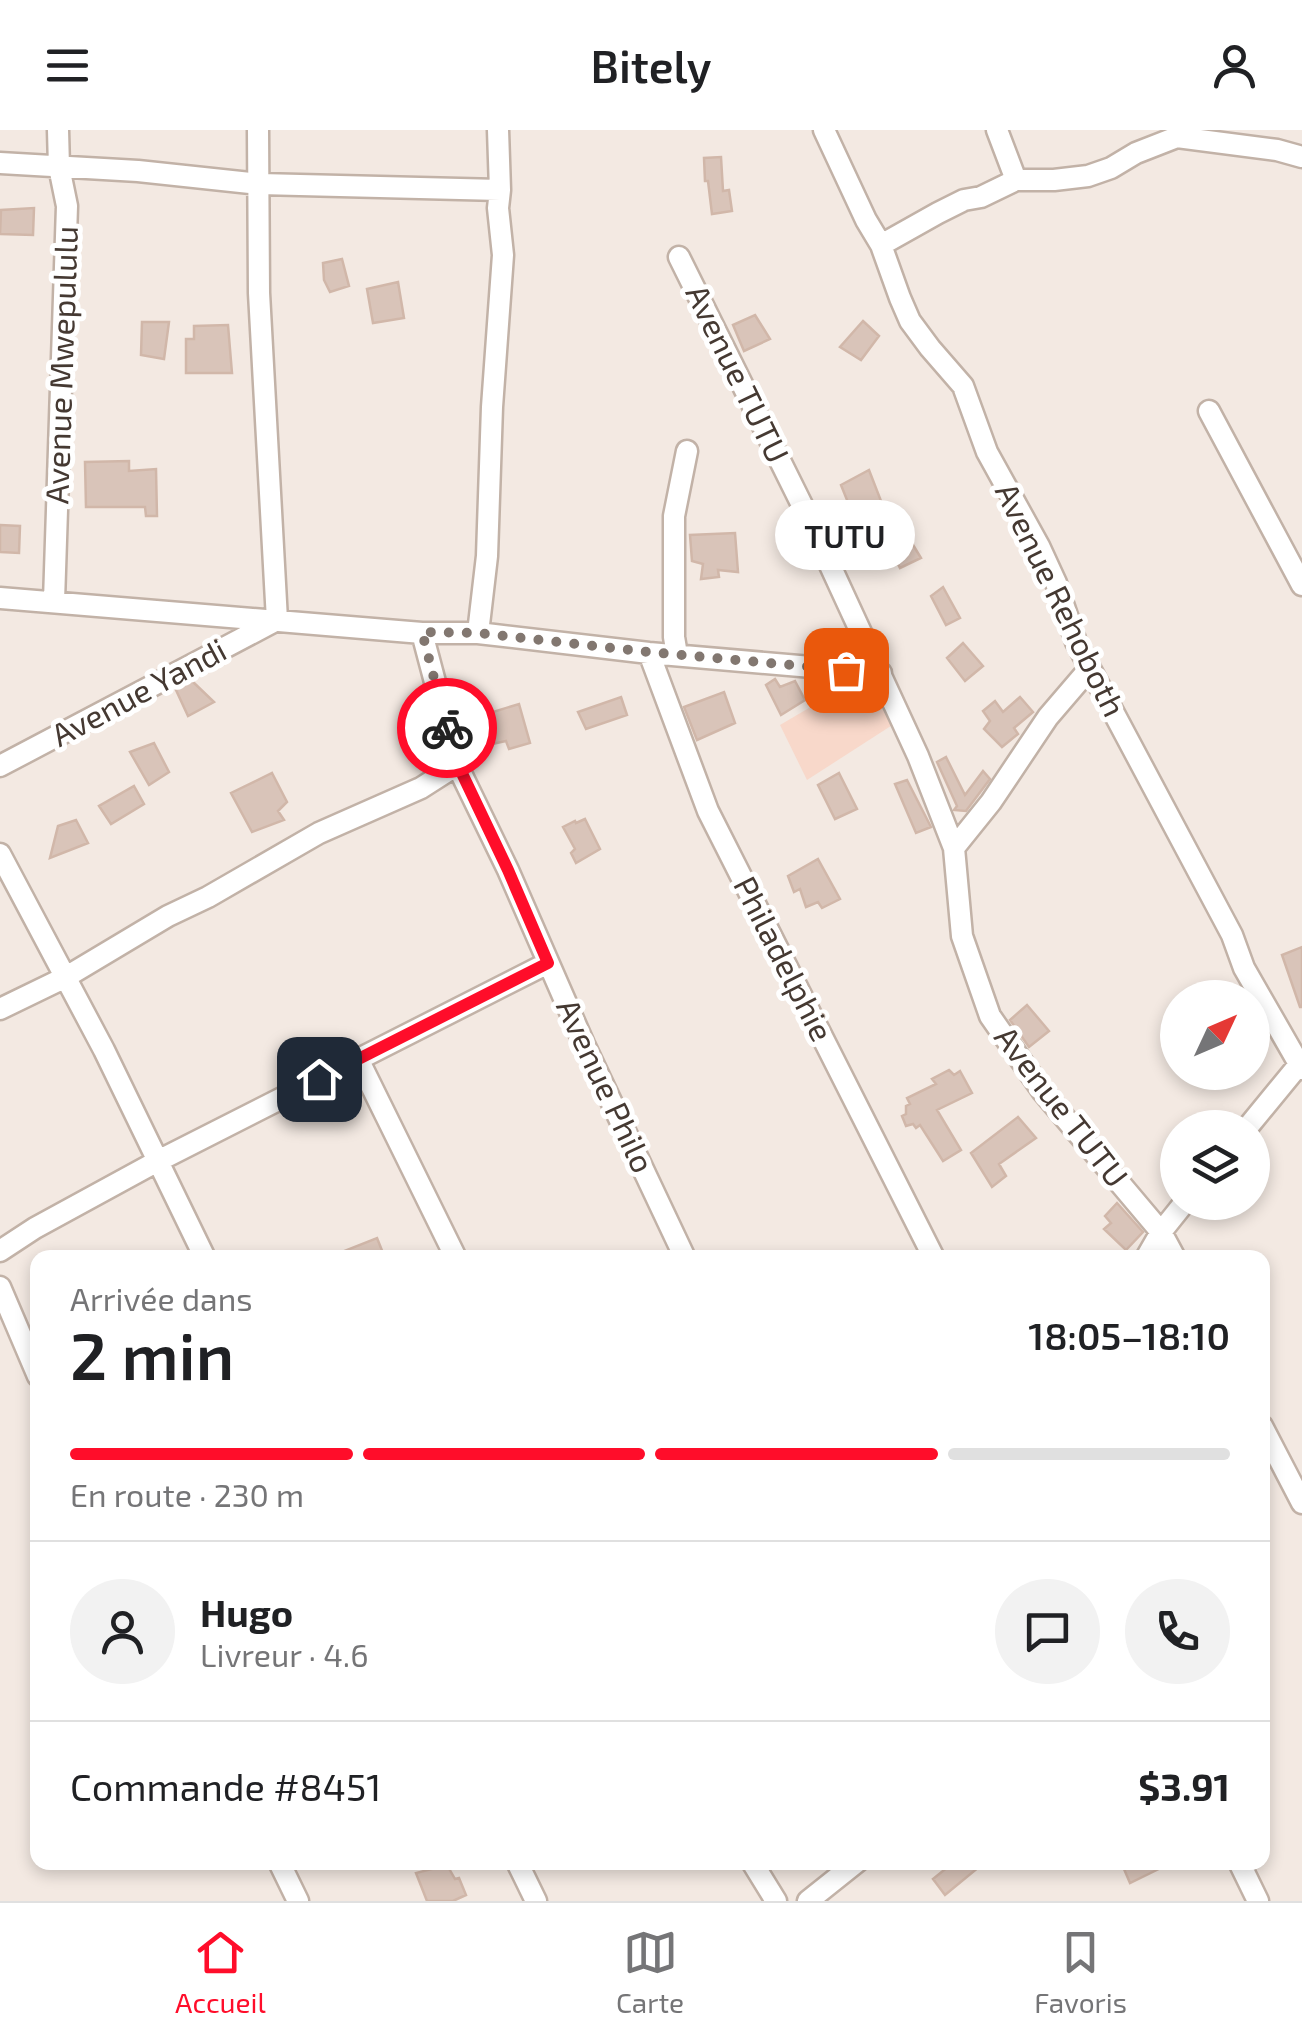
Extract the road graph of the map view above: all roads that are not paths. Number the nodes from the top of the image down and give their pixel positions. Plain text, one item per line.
1 (58, 130) edge
2 (258, 130) edge
3 (498, 130) edge
4 (824, 130) edge
5 (998, 130) edge
6 (1252, 138) edge
7 (1302, 157) edge
8 (0, 164) edge
9 (58, 167) junction
10 (1016, 180) junction
11 (260, 184) junction
12 (500, 190) junction
13 (881, 245) junction
14 (679, 257) dead end
15 (1209, 410) dead end
16 (687, 451) dead end
17 (1302, 584) edge
18 (0, 598) edge
19 (54, 601) junction
20 (277, 620) junction
21 (422, 632) junction
22 (478, 633) junction
23 (649, 652) junction
24 (677, 655) junction
25 (1090, 668) junction
26 (881, 673) junction
27 (458, 765) junction
28 (0, 766) edge
29 (954, 848) junction
30 (0, 854) edge
31 (548, 963) junction
32 (66, 977) junction
33 (0, 1009) edge
34 (358, 1059) junction
35 (1301, 1065) edge
36 (1263, 1110) edge
37 (158, 1161) junction
38 (1172, 1220) edge
39 (1162, 1232) junction
40 (201, 1250) edge
41 (452, 1250) edge
42 (682, 1250) edge
43 (930, 1250) edge
44 (1151, 1250) edge
45 (1171, 1250) edge
46 (0, 1251) edge
47 (0, 1286) edge
48 (30, 1357) edge
49 (1270, 1441) edge
50 (1302, 1502) edge
51 (283, 1870) edge
52 (521, 1870) edge
53 (757, 1870) edge
54 (846, 1870) edge
55 (1243, 1870) edge
56 (298, 1901) edge
57 (536, 1901) edge
58 (776, 1901) edge
59 (808, 1901) edge
60 (1258, 1901) edge

1 - 9 street, Avenue Mwepululu
2 - 11 street
3 - 12 street
4 - 13 street, Avenue Rehoboth
5 - 10 street
6 - 7 street
6 - 10 street
8 - 9 street
9 - 11 street
9 - 19 street, Avenue Mwepululu
10 - 13 street
11 - 12 street
11 - 20 street
12 - 22 street
13 - 25 street, Avenue Rehoboth
14 - 26 street, Avenue TUTU
15 - 17 street
16 - 24 street
18 - 19 street
19 - 20 street
20 - 21 street
20 - 28 street, Avenue Yandi
21 - 22 street
21 - 27 street, Avenue Philo
22 - 23 street
23 - 24 street
23 - 43 street, Philadelphie
24 - 26 street
25 - 29 street
25 - 35 street, Avenue Rehoboth
26 - 29 street, Avenue TUTU
27 - 31 street, Avenue Philo
27 - 32 street
29 - 39 street, Avenue TUTU
30 - 32 street
31 - 34 street
31 - 42 street, Avenue Philo
32 - 33 street
32 - 37 street
34 - 37 street
34 - 41 street
35 - 36 street
37 - 40 street
37 - 46 street
38 - 39 street
39 - 44 street
39 - 45 street
47 - 48 street
49 - 50 street
51 - 56 street
52 - 57 street
53 - 58 street
54 - 59 street
55 - 60 street

